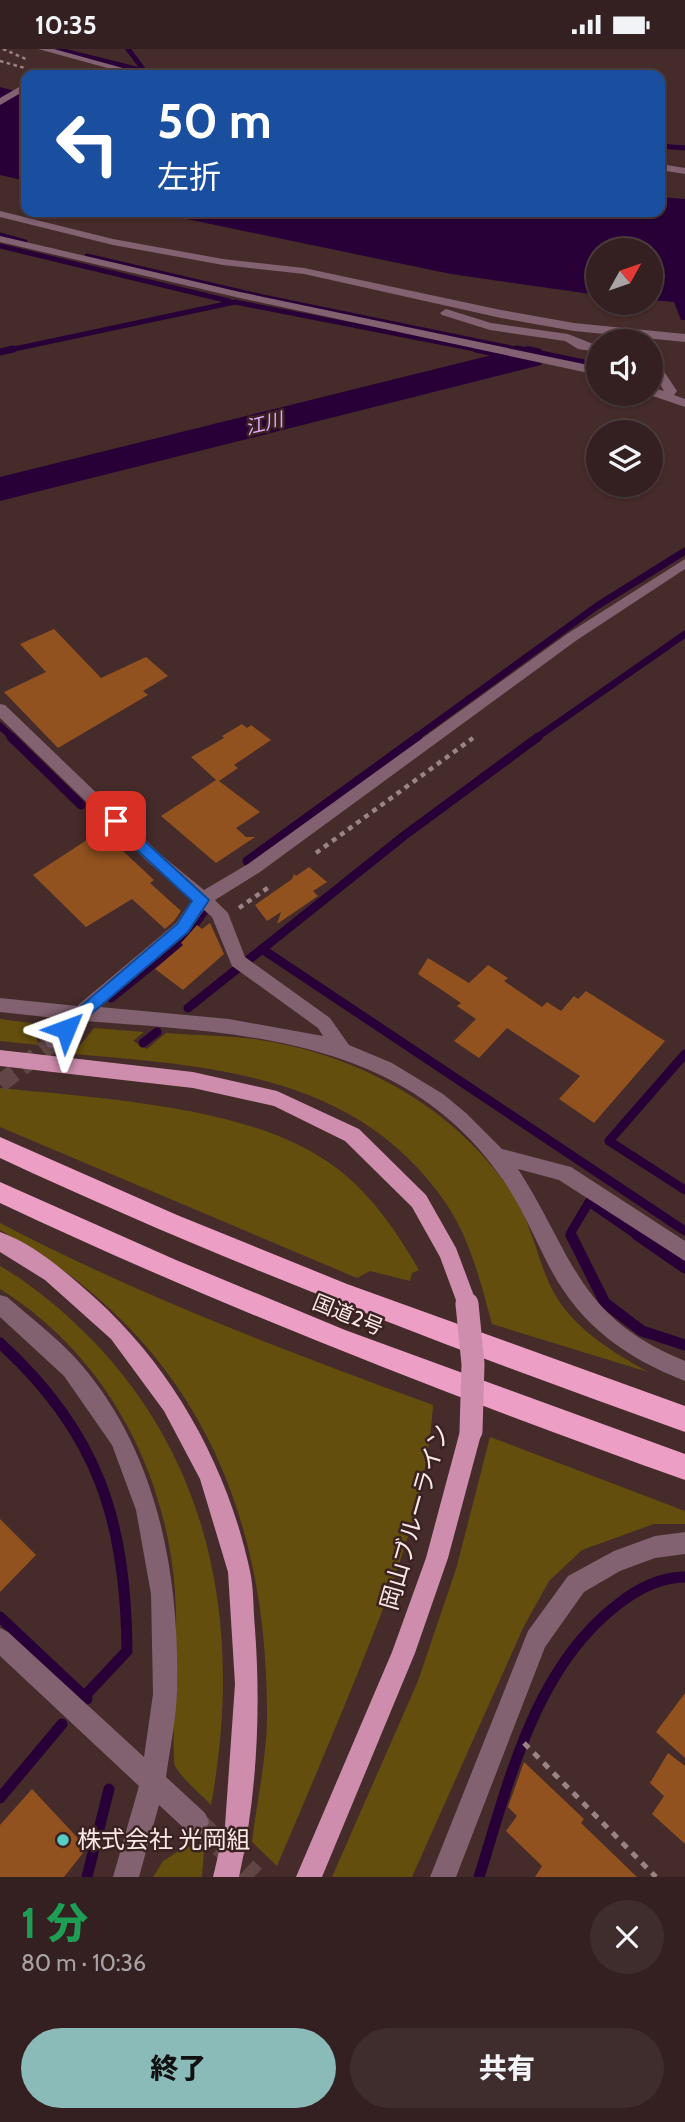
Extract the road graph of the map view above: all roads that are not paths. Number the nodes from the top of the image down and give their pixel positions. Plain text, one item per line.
1 (43, 49) edge
2 (123, 70) edge
3 (21, 89) edge
4 (0, 102) edge
5 (665, 168) edge
6 (685, 171) edge
7 (0, 214) edge
8 (0, 239) edge
9 (371, 286) junction
10 (685, 338) edge
11 (586, 347) edge
12 (586, 368) edge
13 (663, 379) edge
14 (663, 395) edge
15 (666, 396) junction
16 (685, 403) edge
17 (685, 563) edge
18 (0, 709) edge
19 (201, 900) junction
20 (0, 1005) edge
21 (78, 1015) junction
22 (54, 1042) tunnel mouth
23 (343, 1051) junction
24 (0, 1058) edge
25 (0, 1147) edge
26 (498, 1156) junction
27 (0, 1192) edge
28 (0, 1241) edge
29 (685, 1251) edge
30 (0, 1304) edge
31 (685, 1371) edge
32 (685, 1419) edge
33 (685, 1468) edge
34 (685, 1543) edge
35 (0, 1640) edge
36 (153, 1782) junction
37 (196, 1822) tunnel mouth
38 (126, 1877) edge
39 (226, 1877) edge
40 (309, 1877) edge
41 (443, 1877) edge

1 - 2 street
3 - 4 street
5 - 6 street
7 - 9 street
8 - 12 street
9 - 10 street
9 - 11 street
13 - 15 street
14 - 15 street
15 - 16 street
17 - 19 street
18 - 19 street
19 - 21 street
19 - 23 street
20 - 21 street
21 - 22 street
21 - 23 street
23 - 26 street
24 - 40 main road, 岡山ブルーライン, bridge
25 - 32 highway, 国道2号
26 - 29 street
26 - 31 street
27 - 33 highway, 国道2号
28 - 39 main road
30 - 36 street
34 - 41 street
35 - 36 street
36 - 37 street
36 - 38 street

